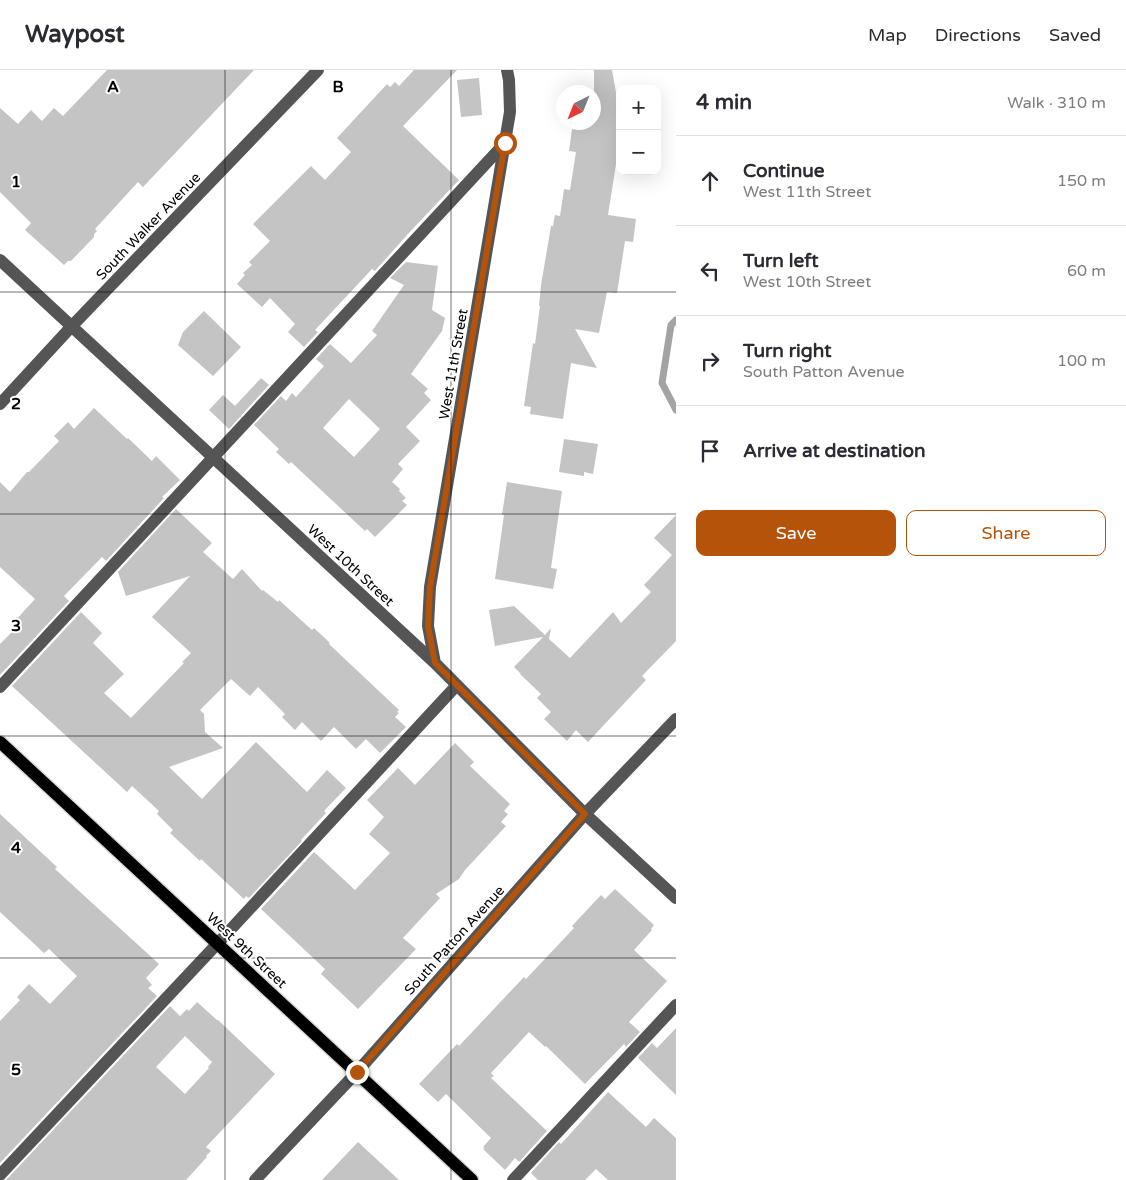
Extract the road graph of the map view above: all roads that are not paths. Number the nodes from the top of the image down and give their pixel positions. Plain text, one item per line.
1 (318, 70) edge
2 (507, 70) edge
3 (505, 143) junction
4 (0, 260) edge
5 (71, 327) junction
6 (0, 404) edge
7 (213, 459) junction
8 (435, 663) junction
9 (457, 685) junction
10 (0, 687) edge
11 (676, 719) edge
12 (0, 742) edge
13 (585, 814) junction
14 (676, 898) edge
15 (218, 944) junction
16 (676, 1005) edge
17 (357, 1072) junction
18 (0, 1175) edge
19 (255, 1180) edge
20 (472, 1180) edge
21 (512, 1180) edge

1 - 5 street, South Walker Avenue
2 - 3 street, West 11th Street
3 - 7 street
3 - 8 street, West 11th Street
4 - 5 street, West 10th Street
5 - 6 street, South Walker Avenue
5 - 7 street, West 10th Street
7 - 8 street, West 10th Street
7 - 10 street
8 - 9 street, West 10th Street
9 - 13 street, West 10th Street
9 - 15 street
11 - 13 street, South Patton Avenue
12 - 15 main road, West 9th Street
13 - 14 street, West 10th Street
13 - 17 street, South Patton Avenue
15 - 17 main road, West 9th Street
15 - 18 street
16 - 21 street
17 - 19 street, South Patton Avenue
17 - 20 main road, West 9th Street

